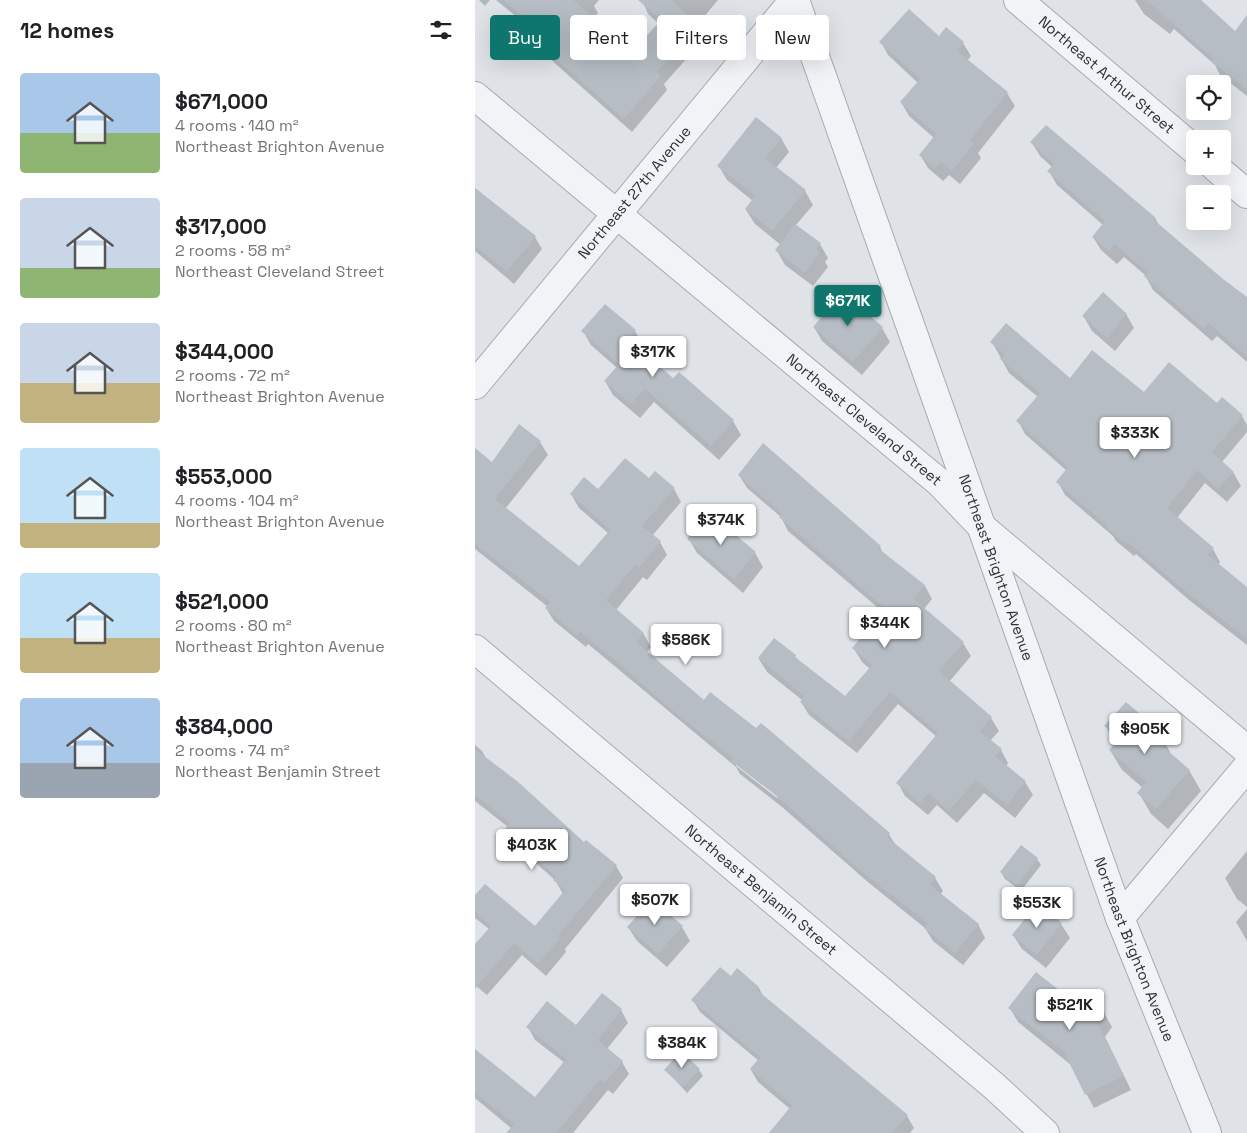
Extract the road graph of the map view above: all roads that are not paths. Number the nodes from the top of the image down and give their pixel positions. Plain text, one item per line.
1 (794, 0) edge
2 (1018, 0) edge
3 (475, 96) edge
4 (1186, 142) edge
5 (1225, 175) edge
6 (1247, 194) edge
7 (616, 215) junction
8 (475, 385) edge
9 (983, 529) junction
10 (475, 649) edge
11 (1247, 750) edge
12 (1247, 767) edge
13 (1120, 918) junction
14 (1045, 1133) edge
15 (1207, 1133) edge

1 - 7 street, Northeast 27th Avenue
1 - 9 street, Northeast Brighton Avenue
2 - 4 street, Northeast Arthur Street
3 - 7 street, Northeast Cleveland Street
5 - 6 street
7 - 8 street, Northeast 27th Avenue
7 - 9 street, Northeast Cleveland Street
9 - 11 street, Northeast Cleveland Street
9 - 13 street, Northeast Brighton Avenue
10 - 14 street, Northeast Benjamin Street
12 - 13 street
13 - 15 street, Northeast Brighton Avenue

